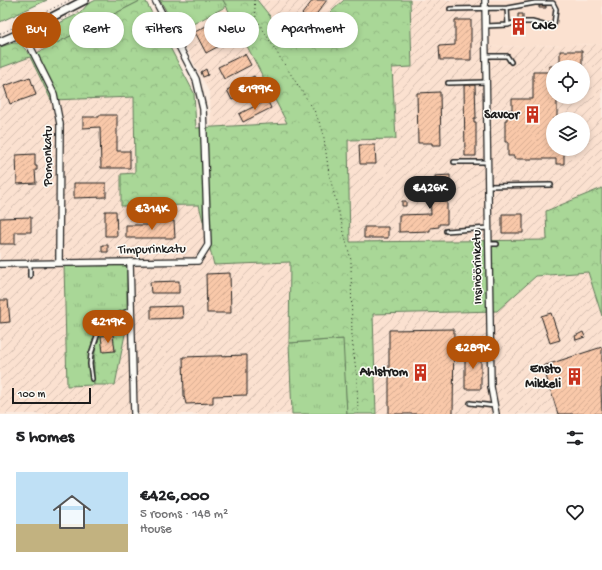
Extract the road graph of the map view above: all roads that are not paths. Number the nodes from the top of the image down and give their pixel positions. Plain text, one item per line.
1 (85, 0) edge
2 (155, 0) edge
3 (485, 0) edge
4 (485, 8) junction
5 (508, 8) junction
6 (450, 9) dead end
7 (61, 12) edge
8 (508, 25) junction
9 (485, 26) junction
10 (12, 37) edge
11 (0, 42) edge
12 (31, 48) edge
13 (486, 56) junction
14 (511, 62) dead end
15 (486, 82) junction
16 (448, 83) dead end
17 (454, 162) dead end
18 (488, 162) junction
19 (551, 185) dead end
20 (488, 186) junction
21 (488, 228) junction
22 (446, 231) dead end
23 (489, 244) junction
24 (497, 244) dead end
25 (130, 262) junction
26 (30, 263) junction
27 (59, 263) junction
28 (0, 264) edge
29 (30, 276) dead end
30 (131, 310) junction
31 (464, 342) dead end
32 (491, 342) junction
33 (92, 379) dead end
34 (470, 403) dead end
35 (494, 406) junction
36 (134, 414) edge
37 (496, 414) edge

1 - 7 street
2 - 25 street, Timpurinkatu
3 - 4 street, Insinöörinkatu
4 - 5 lane
4 - 6 lane
4 - 9 street, Insinöörinkatu
5 - 8 lane
5 - 8 lane
8 - 9 lane
9 - 13 street, Insinöörinkatu
10 - 11 street
12 - 27 street, Pomonkatu
13 - 14 lane
13 - 15 street, Insinöörinkatu
15 - 16 lane
15 - 18 street, Insinöörinkatu
17 - 18 lane
18 - 20 street, Insinöörinkatu
19 - 20 lane
20 - 21 street, Insinöörinkatu
21 - 22 lane
21 - 23 street, Insinöörinkatu
23 - 24 lane
23 - 32 street, Insinöörinkatu
25 - 27 street, Timpurinkatu
25 - 30 street
26 - 27 street, Timpurinkatu
26 - 28 street, Timpurinkatu
26 - 29 lane
30 - 33 lane
30 - 36 street
31 - 32 lane
32 - 35 street, Insinöörinkatu
34 - 35 lane
35 - 37 street, Insinöörinkatu

